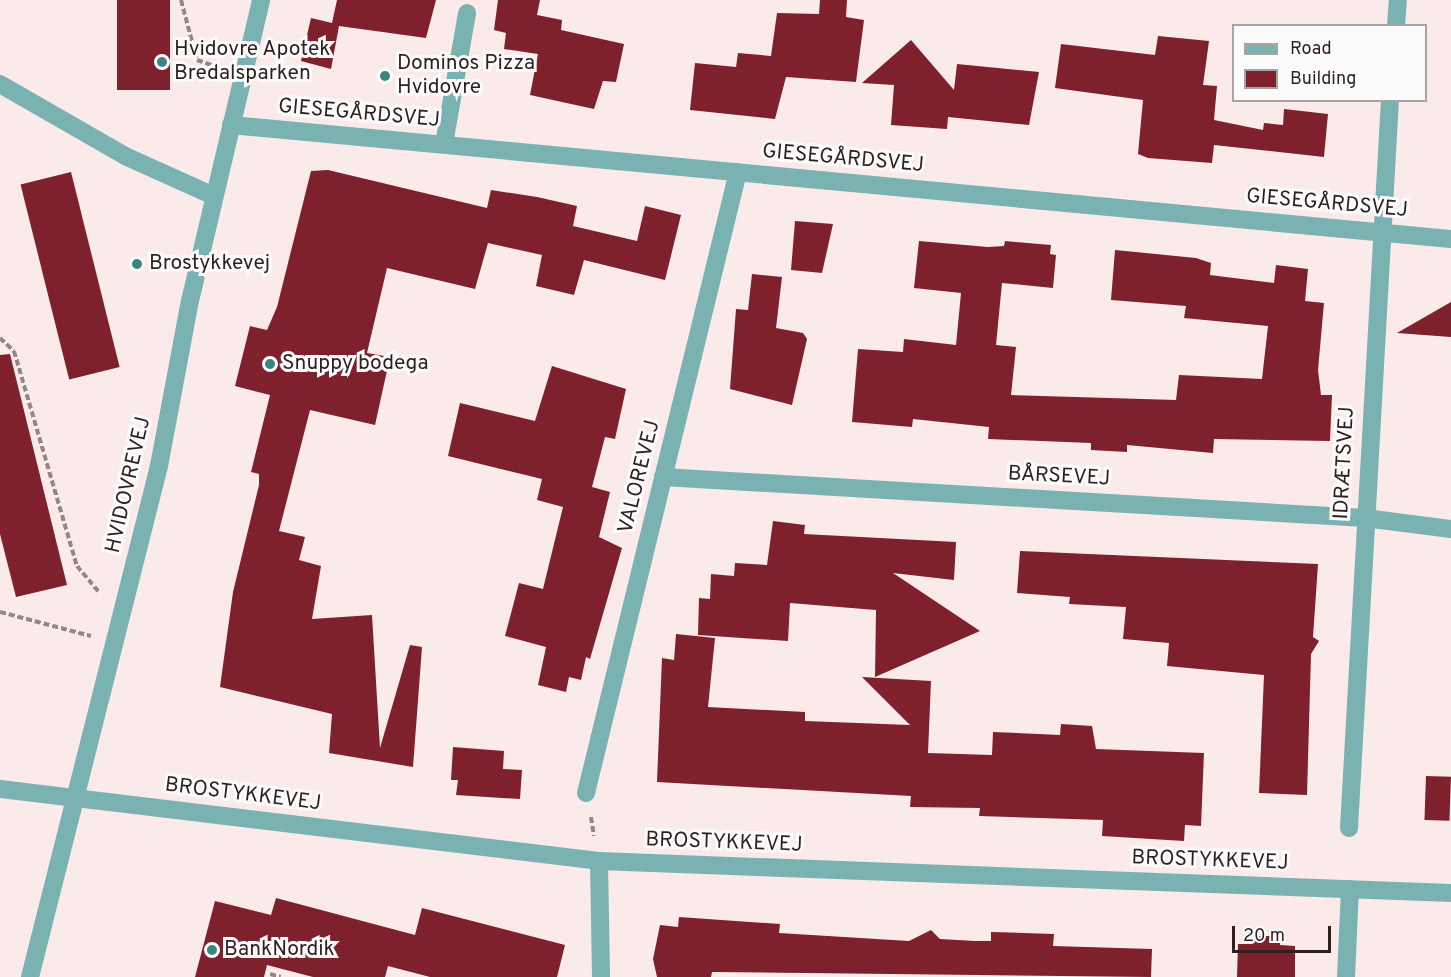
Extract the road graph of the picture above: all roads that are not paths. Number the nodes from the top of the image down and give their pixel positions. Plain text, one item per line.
1 (261, 0) edge
2 (1398, 0) edge
3 (467, 13) dead end
4 (1396, 24) edge
5 (0, 84) edge
6 (1390, 102) edge
7 (231, 125) junction
8 (444, 144) junction
9 (738, 172) junction
10 (214, 196) junction
11 (1379, 231) junction
12 (1451, 239) edge
13 (663, 477) junction
14 (1365, 518) junction
15 (1451, 529) edge
16 (0, 789) edge
17 (586, 793) road end
18 (76, 797) junction
19 (1349, 828) dead end
20 (599, 861) junction
21 (1350, 889) junction
22 (1451, 893) edge
23 (30, 977) edge
24 (600, 977) edge
25 (1346, 977) edge

1 - 7 street, HVIDOVREVEJ
2 - 4 street
3 - 8 street
5 - 10 street
6 - 11 street, IDRÆTSVEJ
7 - 8 street, GIESEGÅRDSVEJ
7 - 10 street, HVIDOVREVEJ
8 - 9 street, GIESEGÅRDSVEJ
9 - 11 street, GIESEGÅRDSVEJ
9 - 13 street, VALOREVEJ
10 - 18 street, HVIDOVREVEJ
11 - 12 street, GIESEGÅRDSVEJ
11 - 14 street, IDRÆTSVEJ
13 - 14 street, BÅRSEVEJ
13 - 17 street, VALOREVEJ
14 - 15 street, BÅRSEVEJ
14 - 19 street, IDRÆTSVEJ
16 - 18 street, BROSTYKKEVEJ
18 - 20 street, BROSTYKKEVEJ
18 - 23 street, HVIDOVREVEJ
20 - 21 street, BROSTYKKEVEJ
20 - 24 street
21 - 22 street, BROSTYKKEVEJ
21 - 25 street

